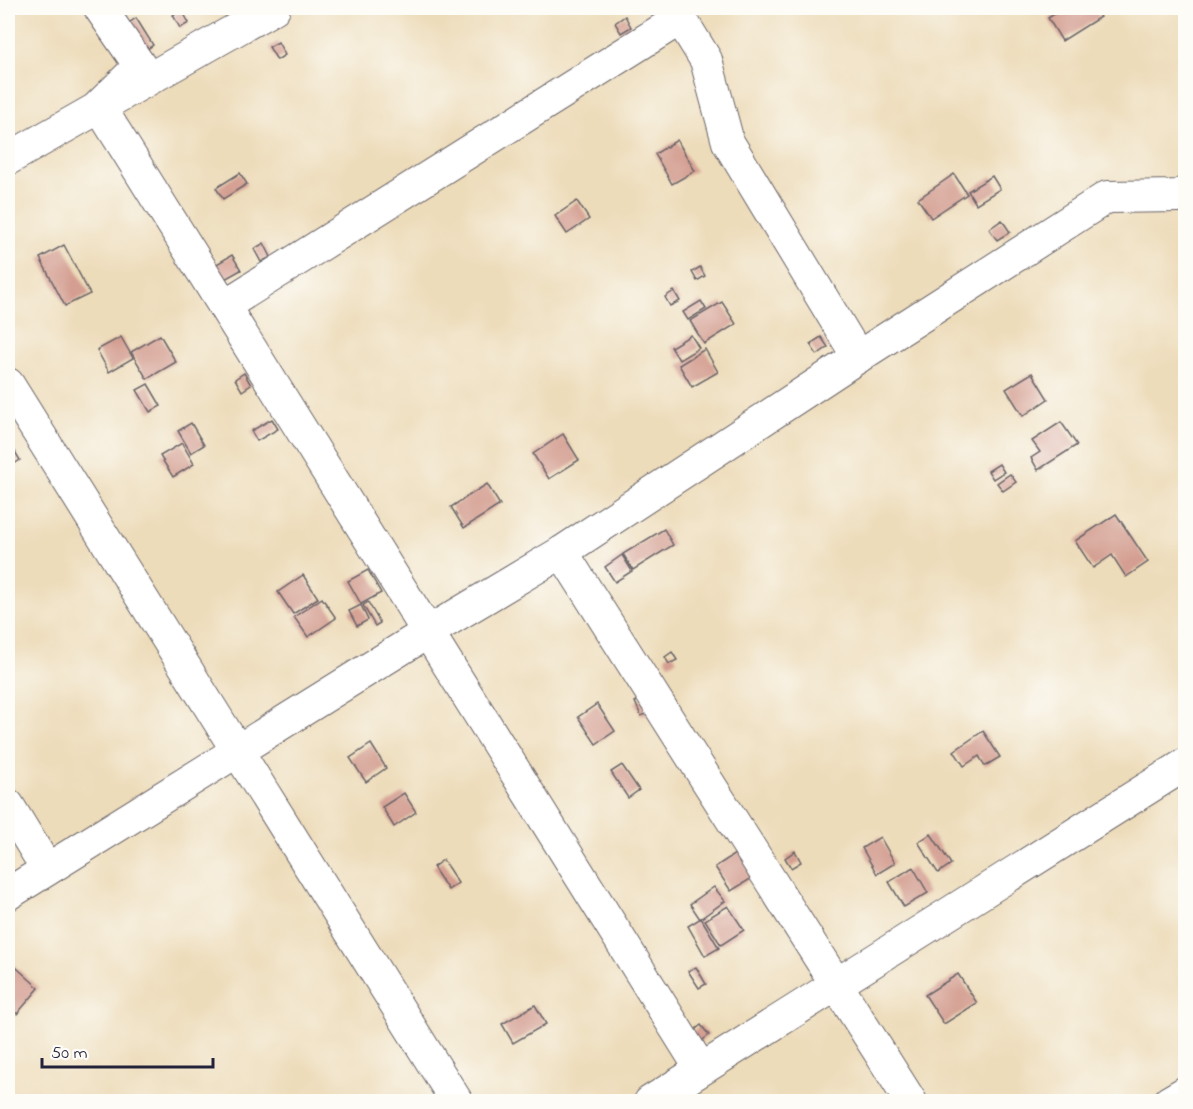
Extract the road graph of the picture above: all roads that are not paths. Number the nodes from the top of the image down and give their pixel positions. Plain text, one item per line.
1 (100, 8) edge
2 (274, 8) edge
3 (677, 13) edge
4 (99, 106) junction
5 (8, 159) edge
6 (1185, 192) edge
7 (224, 306) junction
8 (858, 357) junction
9 (8, 384) edge
10 (562, 552) junction
11 (428, 632) junction
12 (237, 750) junction
13 (1185, 764) edge
14 (8, 805) edge
15 (47, 869) junction
16 (8, 894) edge
17 (837, 984) junction
18 (701, 1069) junction
19 (1185, 1092) edge
20 (457, 1101) edge
21 (650, 1101) edge
22 (911, 1101) edge
23 (1169, 1101) edge

1 - 4 street
2 - 4 street
3 - 7 street
3 - 8 street
4 - 5 street
4 - 7 street
6 - 8 street
7 - 11 street
8 - 10 street
9 - 12 street
10 - 11 street
10 - 17 street
11 - 12 street
11 - 18 street
12 - 15 street
12 - 20 street
13 - 17 street
14 - 15 street
15 - 16 street
17 - 18 street
17 - 22 street
18 - 21 street
19 - 23 street

